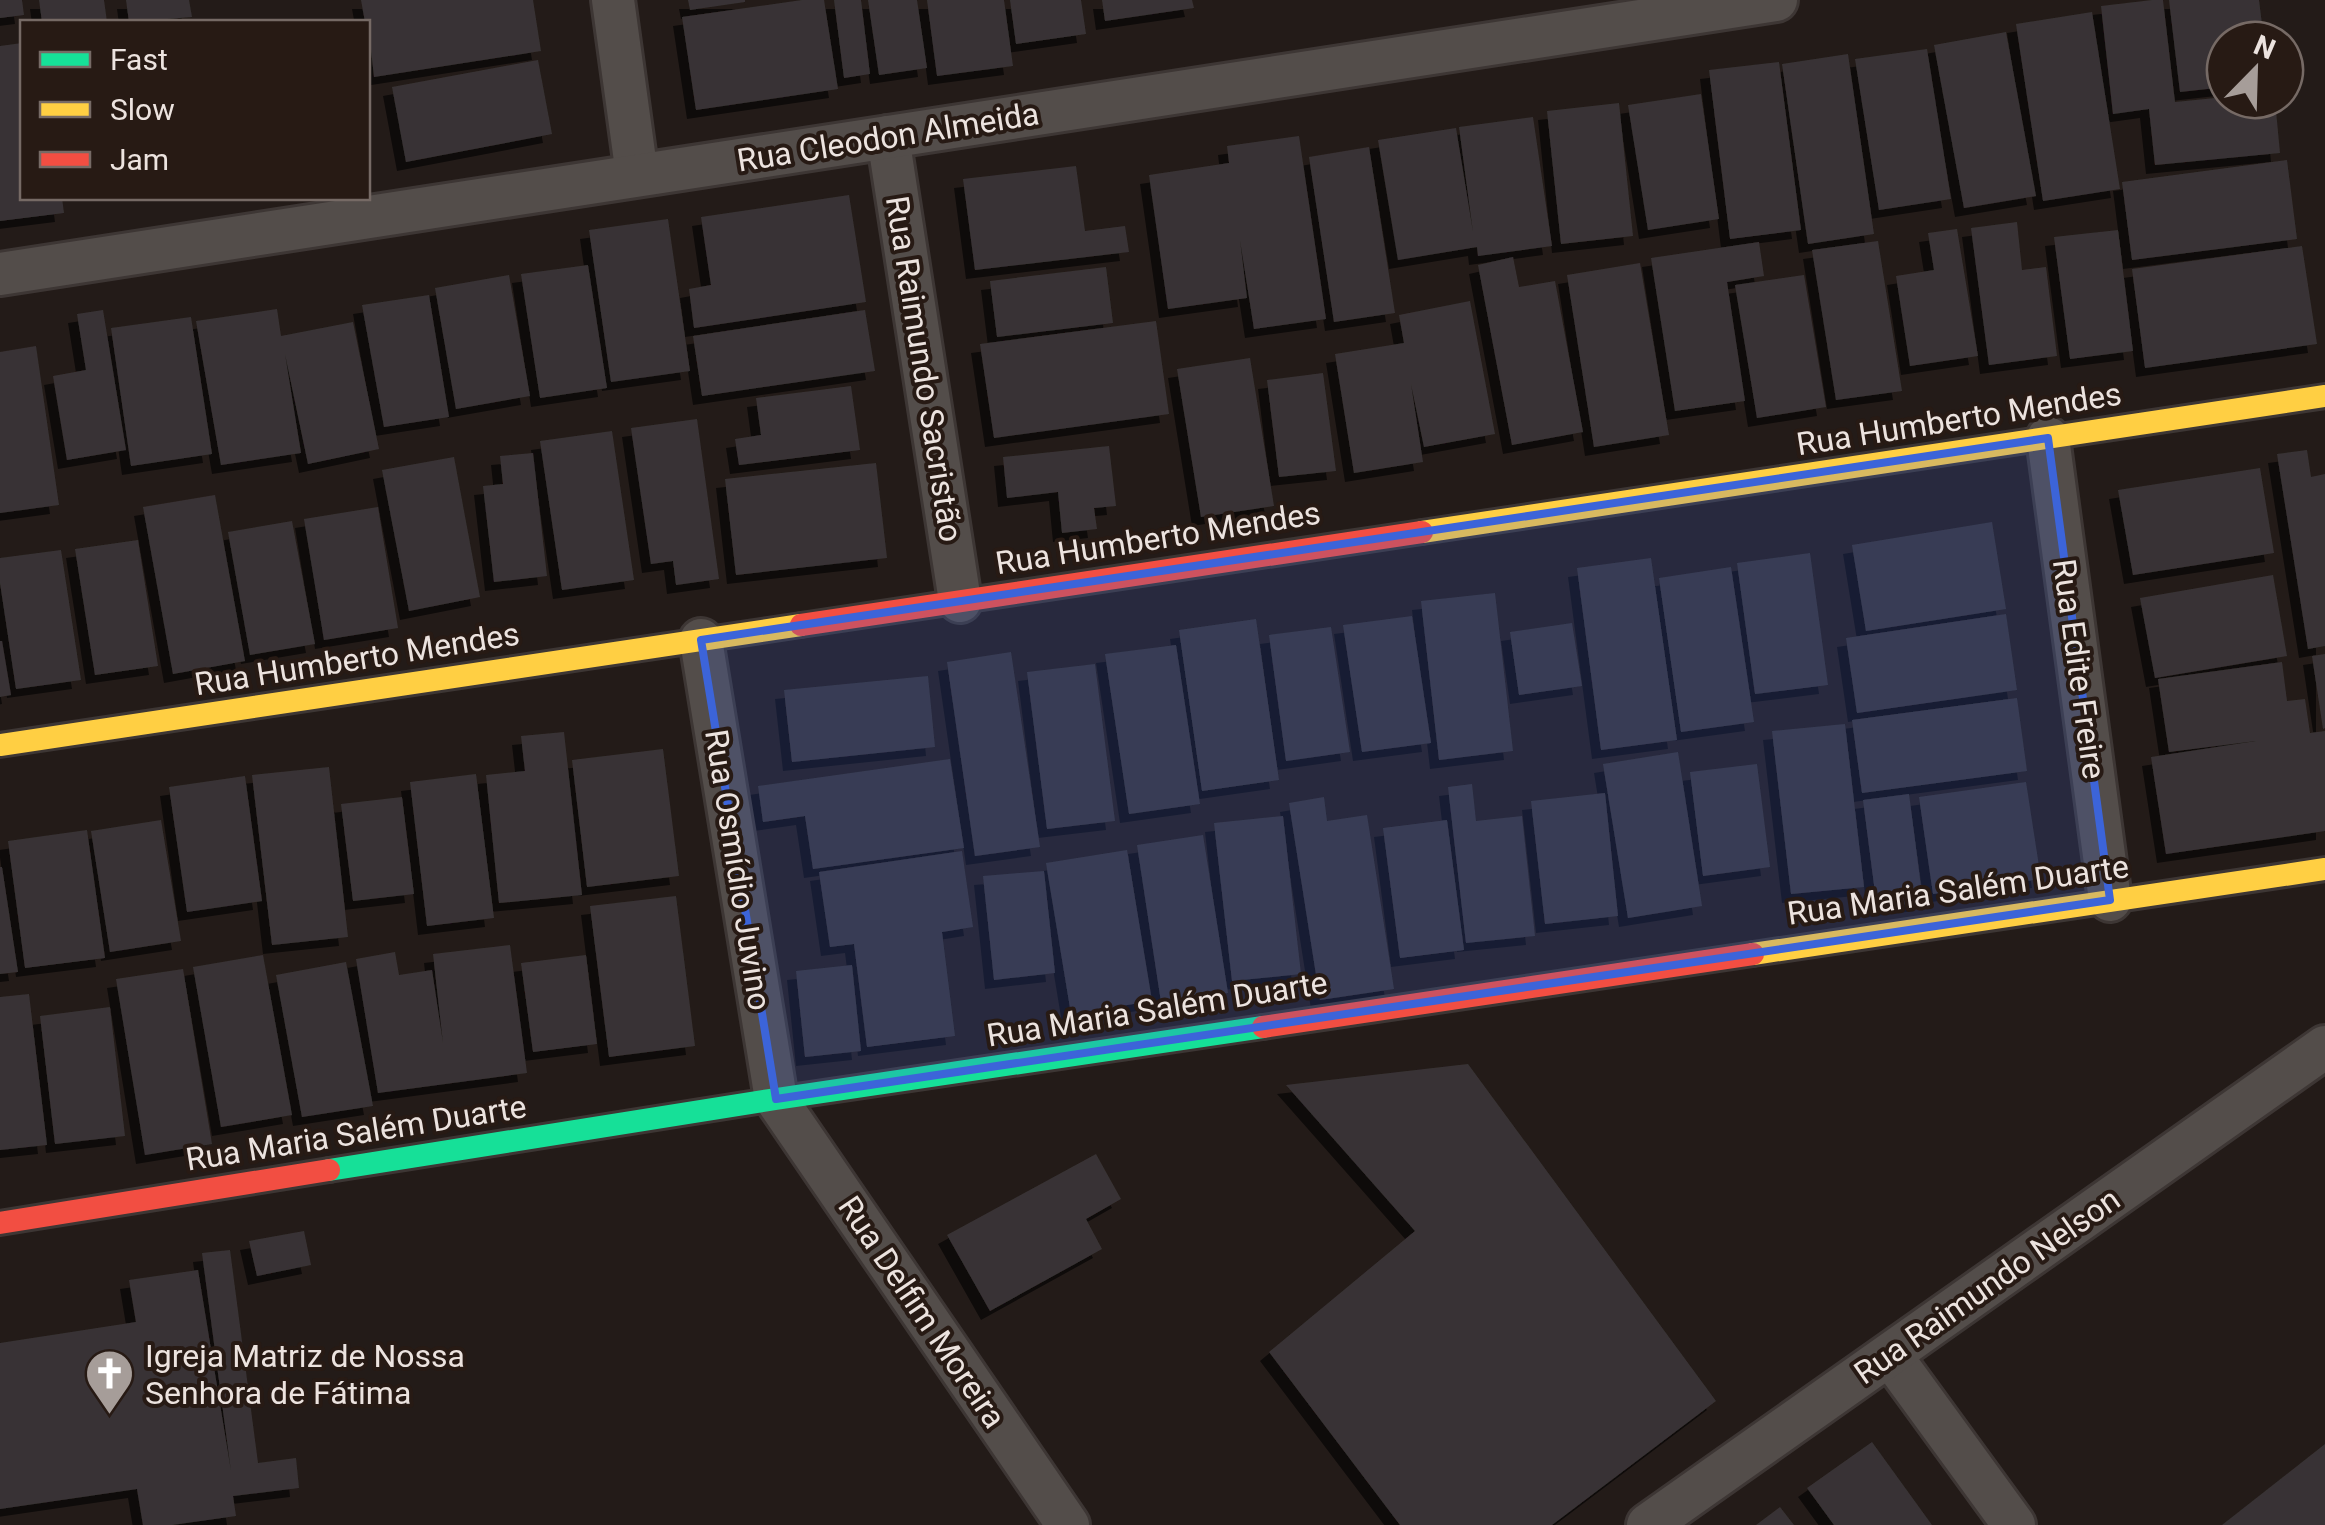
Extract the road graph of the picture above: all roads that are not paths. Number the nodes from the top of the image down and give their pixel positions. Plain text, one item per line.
1 (613, 0) edge
2 (1776, 0) edge
3 (888, 137) junction
4 (637, 175) junction
5 (0, 274) edge
6 (2325, 396) edge
7 (2048, 438) junction
8 (960, 601) junction
9 (701, 640) junction
10 (0, 745) edge
11 (2325, 869) edge
12 (2110, 900) junction
13 (2325, 1047) edge
14 (776, 1099) junction
15 (0, 1223) edge
16 (1890, 1355) junction
17 (1068, 1525) edge
18 (1648, 1525) edge
19 (2014, 1525) edge

1 - 4 street
2 - 3 street, Rua Cleodon Almeida
3 - 4 street, Rua Cleodon Almeida
3 - 8 street, Rua Raimundo Sacristão
4 - 5 street, Rua Cleodon Almeida
6 - 7 street, Rua Humberto Mendes
7 - 8 street, Rua Humberto Mendes
7 - 12 street, Rua Edite Freire
8 - 9 street, Rua Humberto Mendes
9 - 10 street, Rua Humberto Mendes
9 - 14 street, Rua Osmídio Juvino
11 - 12 street, Rua Maria Salém Duarte
12 - 14 street, Rua Maria Salém Duarte
13 - 16 street, Rua Raimundo Nelson
14 - 15 street, Rua Maria Salém Duarte
14 - 17 street, Rua Delfim Moreira
16 - 18 street, Rua Raimundo Nelson
16 - 19 street

